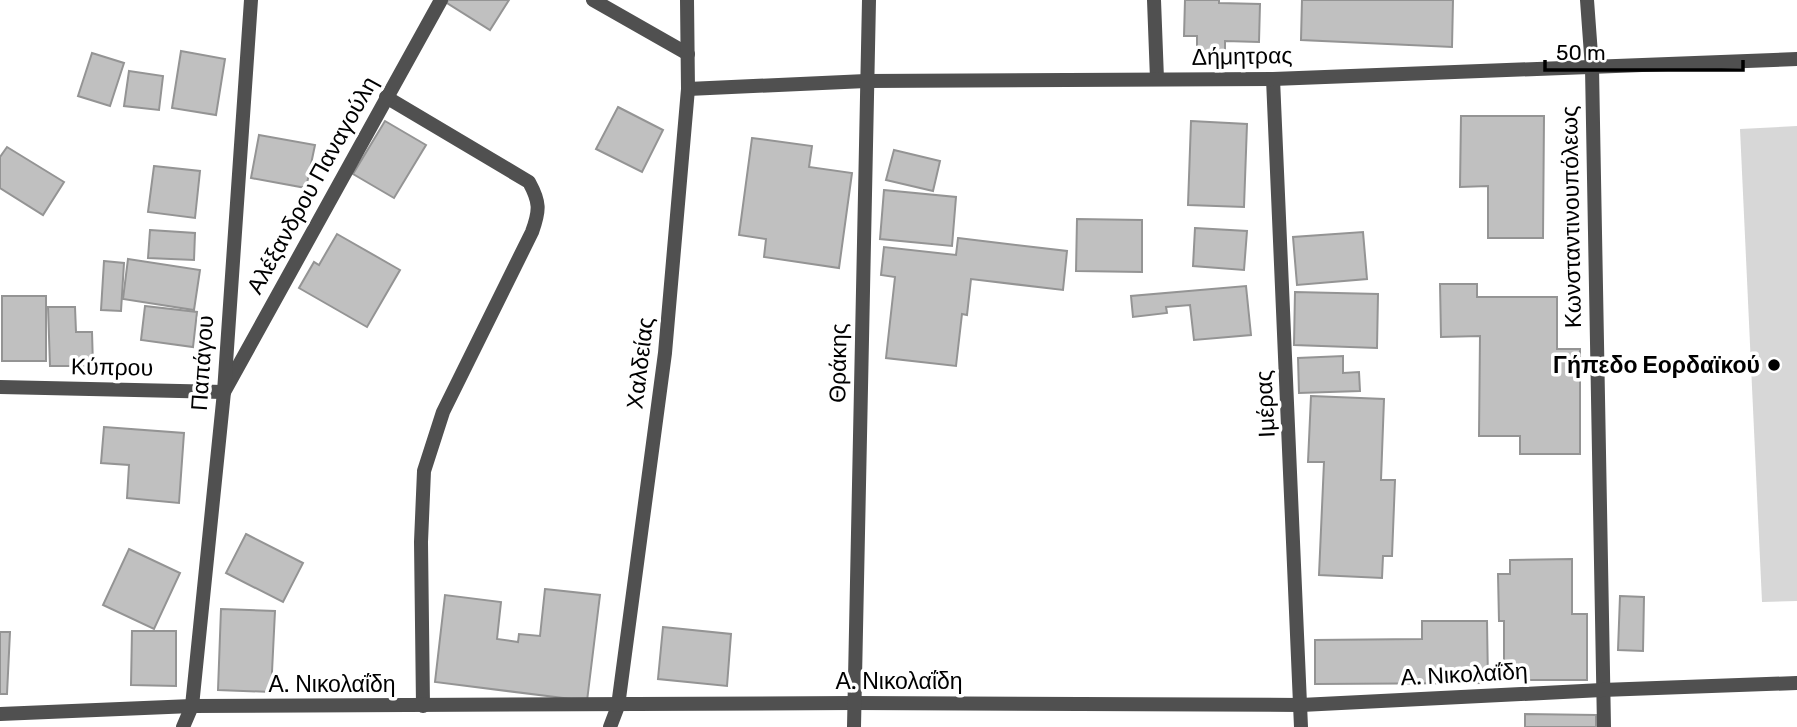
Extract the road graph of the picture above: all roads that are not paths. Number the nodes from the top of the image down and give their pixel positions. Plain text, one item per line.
1 (251, 0) edge
2 (441, 0) edge
3 (593, 0) edge
4 (687, 0) edge
5 (869, 0) edge
6 (1154, 0) edge
7 (1587, 0) edge
8 (688, 54) junction
9 (1797, 59) edge
10 (1592, 68) junction
11 (1157, 79) junction
12 (1273, 79) junction
13 (866, 82) junction
14 (688, 89) junction
15 (386, 97) junction
16 (0, 387) edge
17 (224, 392) junction
18 (1797, 683) edge
19 (1602, 690) junction
20 (854, 704) junction
21 (1301, 705) junction
22 (192, 706) junction
23 (423, 706) junction
24 (618, 706) junction
25 (0, 714) edge
26 (183, 727) edge
27 (610, 727) edge
28 (854, 727) edge
29 (1301, 727) edge
30 (1604, 727) edge

1 - 17 street, Παπάγου
2 - 15 street, Αλέξανδρου Παναγούλη
3 - 8 street
4 - 8 street, Χαλδείας
5 - 13 street, Θράκης
6 - 11 street
7 - 10 street, Κωνσταντινουπόλεως
8 - 14 street, Χαλδείας
9 - 10 street, Δήμητρας
10 - 12 street, Δήμητρας
10 - 19 street, Κωνσταντινουπόλεως
11 - 12 street, Δήμητρας
11 - 13 street, Δήμητρας
12 - 21 street, Ιμέρας
13 - 14 street, Δήμητρας
13 - 20 street, Θράκης
14 - 24 street, Χαλδείας
15 - 17 street, Αλέξανδρου Παναγούλη
15 - 23 street
16 - 17 street, Κύπρου
17 - 22 street, Παπάγου
18 - 19 street, Α. Νικολαΐδη
19 - 21 street, Α. Νικολαΐδη
19 - 30 street, Κωνσταντινουπόλεως
20 - 21 street, Α. Νικολαΐδη
20 - 24 street, Α. Νικολαΐδη
20 - 28 street, Θράκης
21 - 29 street, Ιμέρας
22 - 23 street, Α. Νικολαΐδη
22 - 25 street, Α. Νικολαΐδη
22 - 26 street, Παπάγου
23 - 24 street, Α. Νικολαΐδη
24 - 27 street, Χαλδείας

